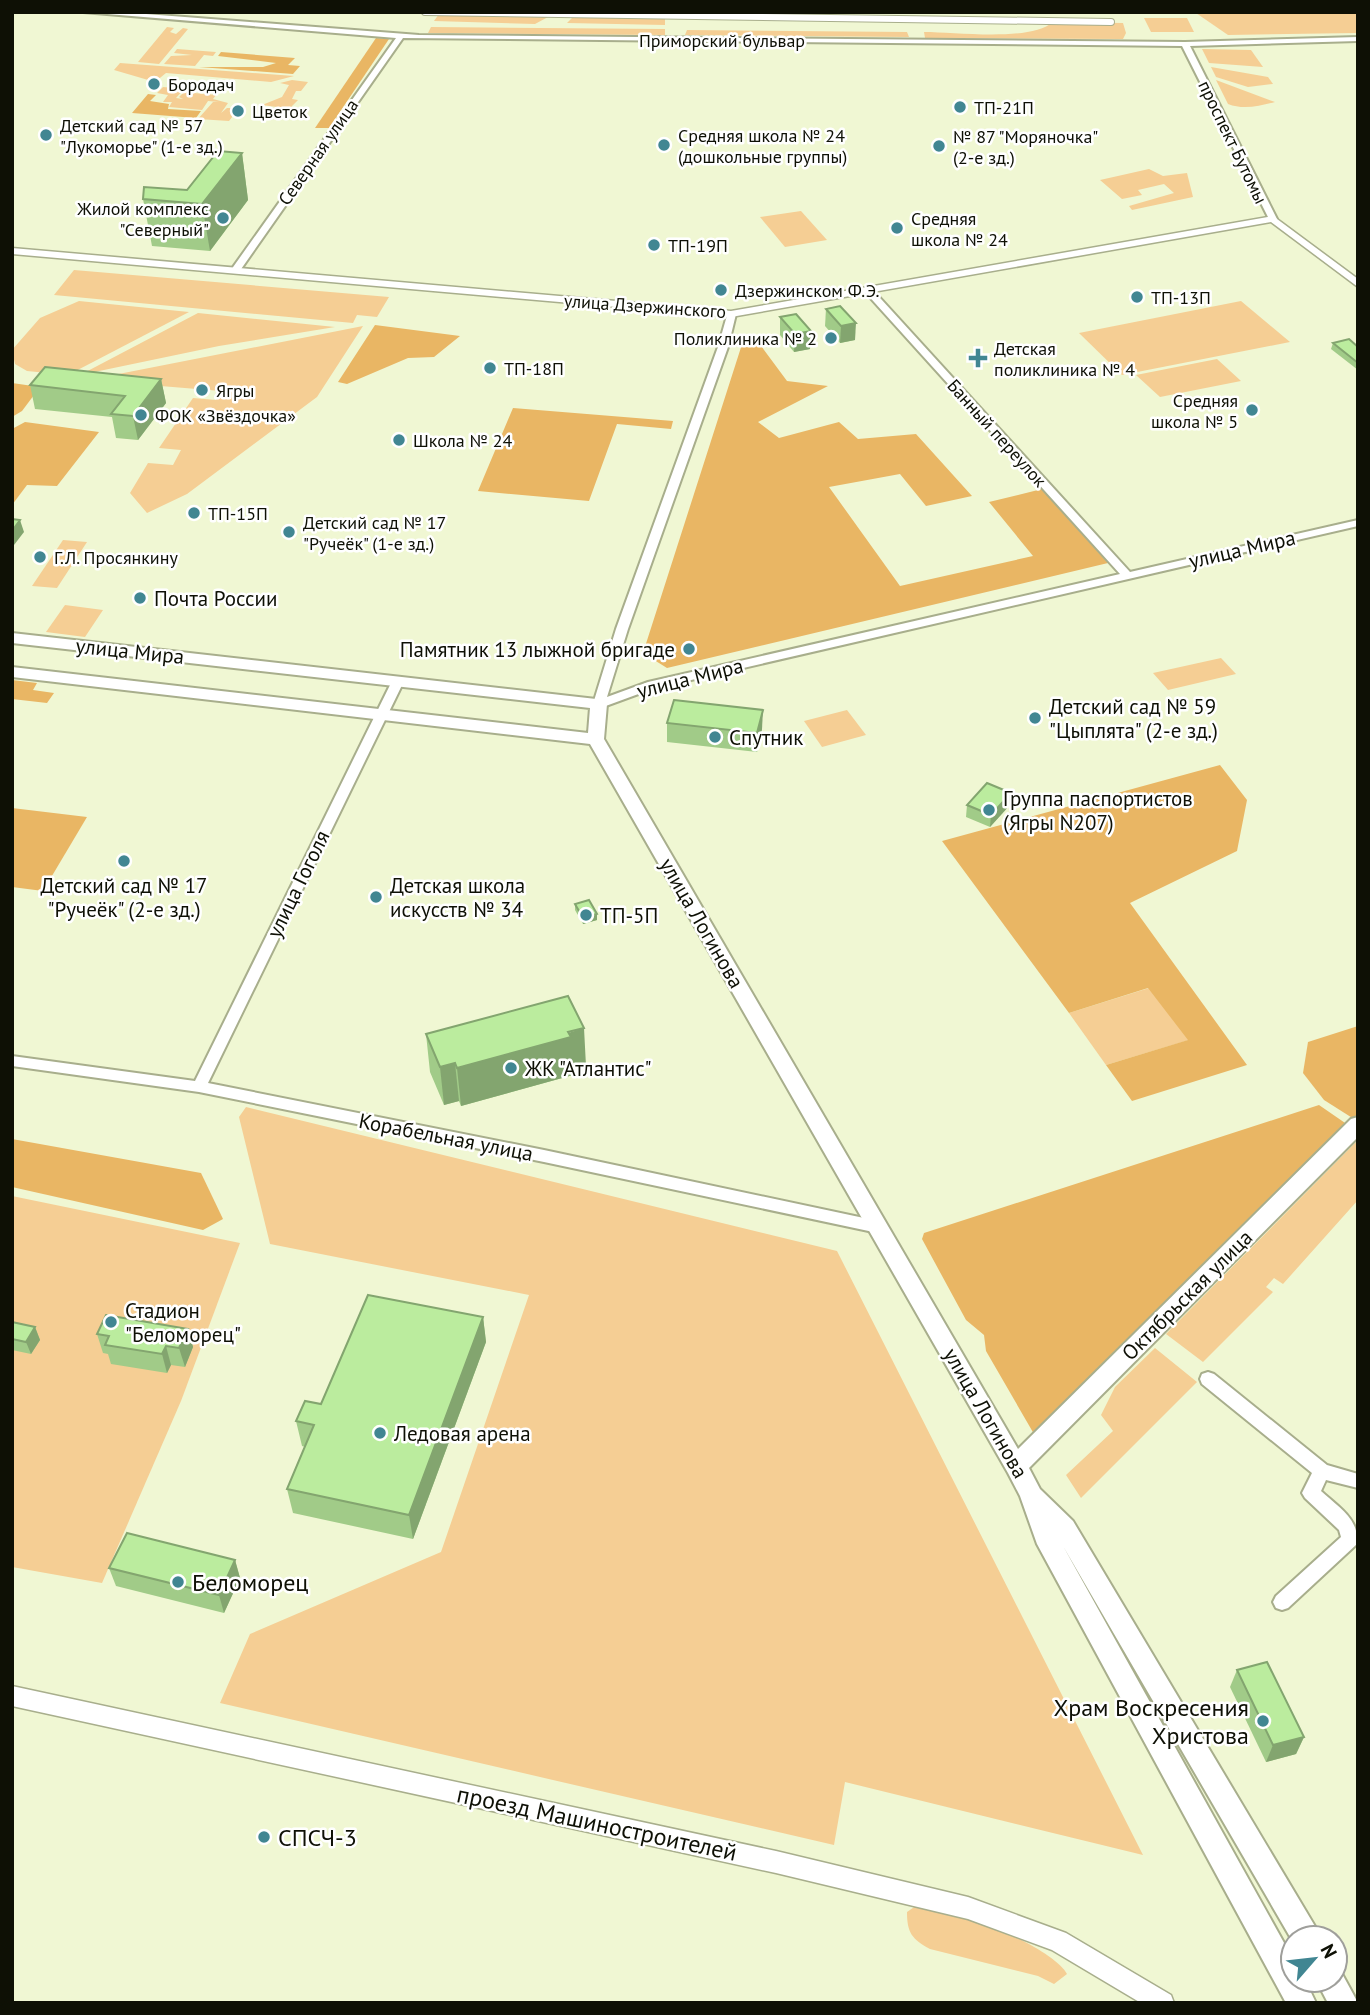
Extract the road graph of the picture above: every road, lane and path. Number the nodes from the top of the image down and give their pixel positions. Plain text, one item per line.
1 (87, 12) edge
2 (425, 12) edge
3 (1111, 22) dead end
4 (401, 36) junction
5 (1358, 39) edge
6 (1185, 44) junction
7 (1273, 219) junction
8 (12, 251) edge
9 (236, 270) junction
10 (1358, 284) edge
11 (868, 290) junction
12 (732, 314) junction
13 (1358, 523) edge
14 (1127, 575) junction
15 (12, 638) edge
16 (12, 672) edge
17 (398, 681) junction
18 (599, 704) junction
19 (380, 715) junction
20 (596, 739) junction
21 (12, 1061) edge
22 (198, 1087) junction
23 (1358, 1124) edge
24 (878, 1227) junction
25 (1208, 1379) dead end
26 (1016, 1466) junction
27 (1322, 1471) junction
28 (1358, 1481) edge
29 (1031, 1494) junction
30 (1282, 1602) dead end
31 (12, 1696) edge
32 (1298, 1924) edge
33 (1163, 2003) edge
34 (1302, 2003) edge

1 - 4 street, Приморский бульвар
2 - 3 street
4 - 6 street, Приморский бульвар
4 - 9 street, Северная улица
5 - 6 street, Приморский бульвар
6 - 7 street, проспект Бутомы
7 - 10 street, проспект Бутомы
7 - 11 street, улица Дзержинского
8 - 9 street, улица Дзержинского
9 - 12 street, улица Дзержинского
11 - 12 street, улица Дзержинского
11 - 14 street, Банный переулок
12 - 18 street
13 - 14 street, улица Мира
14 - 18 street, улица Мира
15 - 17 main road, улица Мира
16 - 19 main road, улица Мира
17 - 18 main road, улица Мира
17 - 19 street, улица Гоголя
18 - 20 main road
19 - 20 main road, улица Мира
19 - 22 street, улица Гоголя
20 - 24 main road, улица Логинова
21 - 22 street, Корабельная улица
22 - 24 street, Корабельная улица
23 - 26 main road, Октябрьская улица
24 - 26 main road, улица Логинова
25 - 27 street
26 - 29 main road, улица Логинова
27 - 28 street
27 - 30 street
29 - 32 main road, улица Логинова
29 - 34 main road, улица Логинова
31 - 33 street, проезд Машиностроителей

